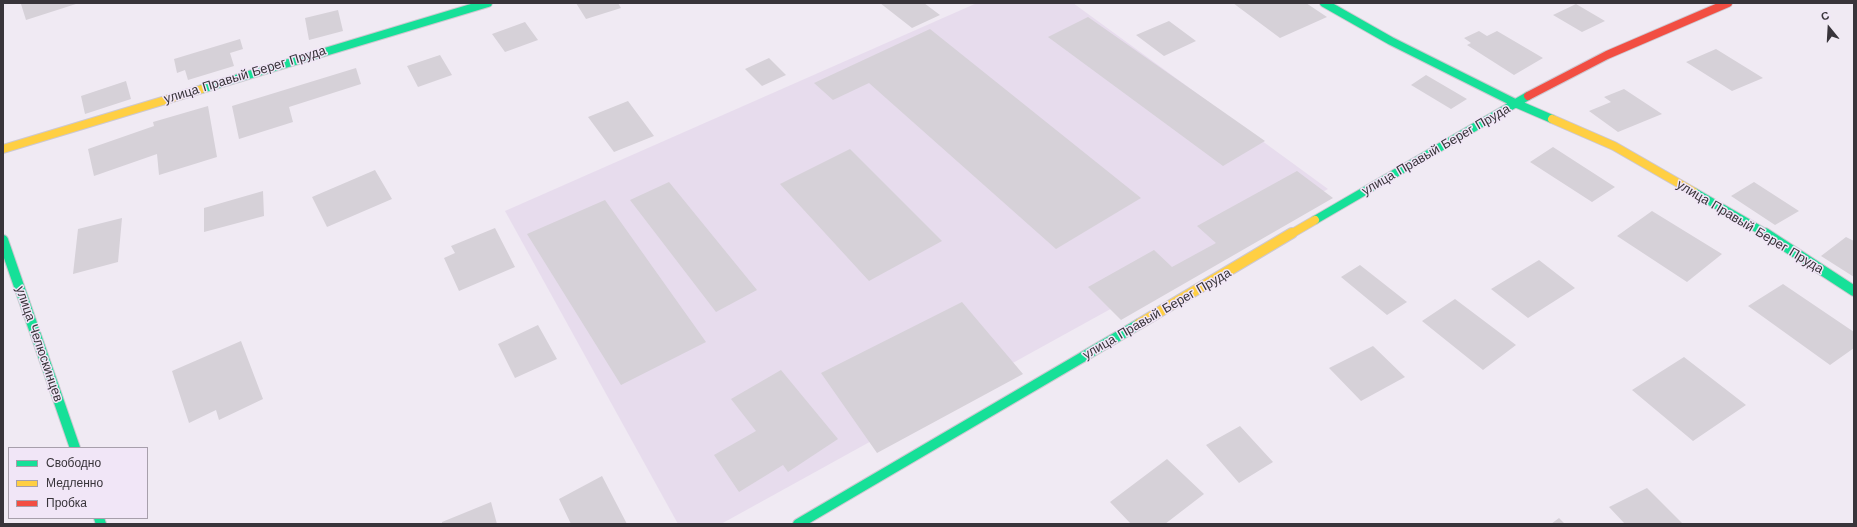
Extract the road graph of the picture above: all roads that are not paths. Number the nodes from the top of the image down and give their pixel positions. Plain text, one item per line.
1 (488, 3) edge
2 (1324, 3) edge
3 (1728, 3) edge
4 (1516, 103) junction
5 (3, 148) edge
6 (3, 240) edge
7 (1854, 291) edge
8 (75, 447) edge
9 (798, 524) edge

1 - 5 street, улица Правый Берег Пруда
2 - 4 street, улица Правый Берег Пруда
3 - 4 street, улица Правый Берег Пруда
4 - 7 street, улица Правый Берег Пруда
4 - 9 street, улица Правый Берег Пруда
6 - 8 street, улица Челюскинцев

